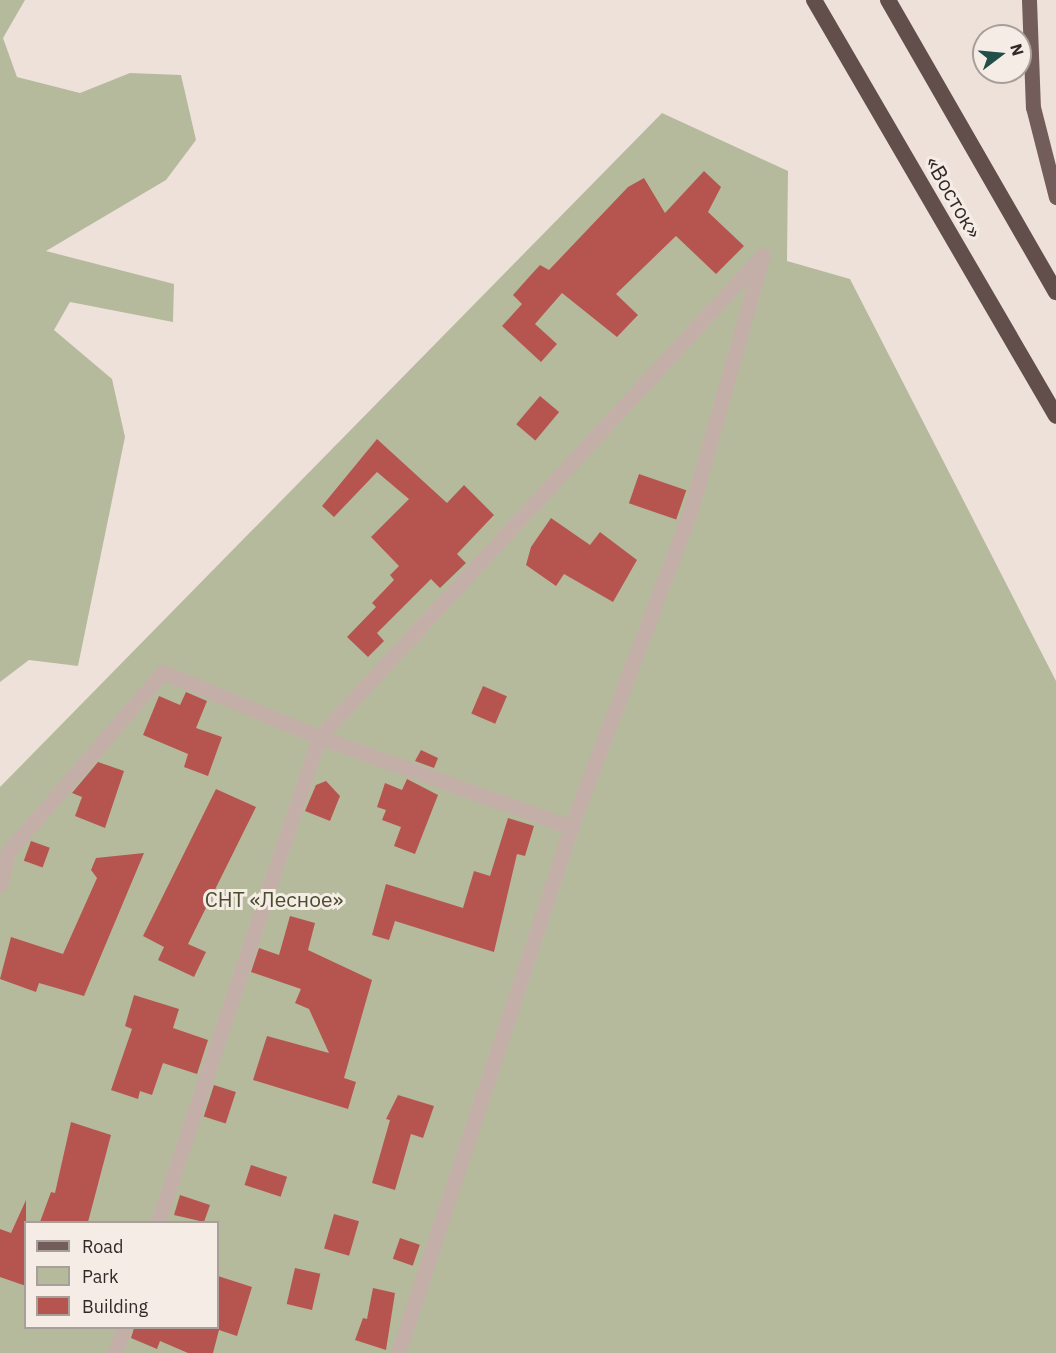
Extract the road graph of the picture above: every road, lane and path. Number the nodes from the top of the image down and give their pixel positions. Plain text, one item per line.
1 (813, 0) edge
2 (888, 0) edge
3 (1029, 0) edge
4 (1056, 197) edge
5 (1056, 292) edge
6 (1056, 416) edge
7 (319, 737) junction
8 (572, 827) junction
9 (0, 885) edge
10 (158, 1221) edge
11 (124, 1329) edge
12 (115, 1353) edge
13 (398, 1353) edge

1 - 6 highway, «Восток»
2 - 5 highway, «Восток»
3 - 4 main road
7 - 8 street
7 - 8 street
7 - 9 street
7 - 10 street
8 - 13 street
11 - 12 street

